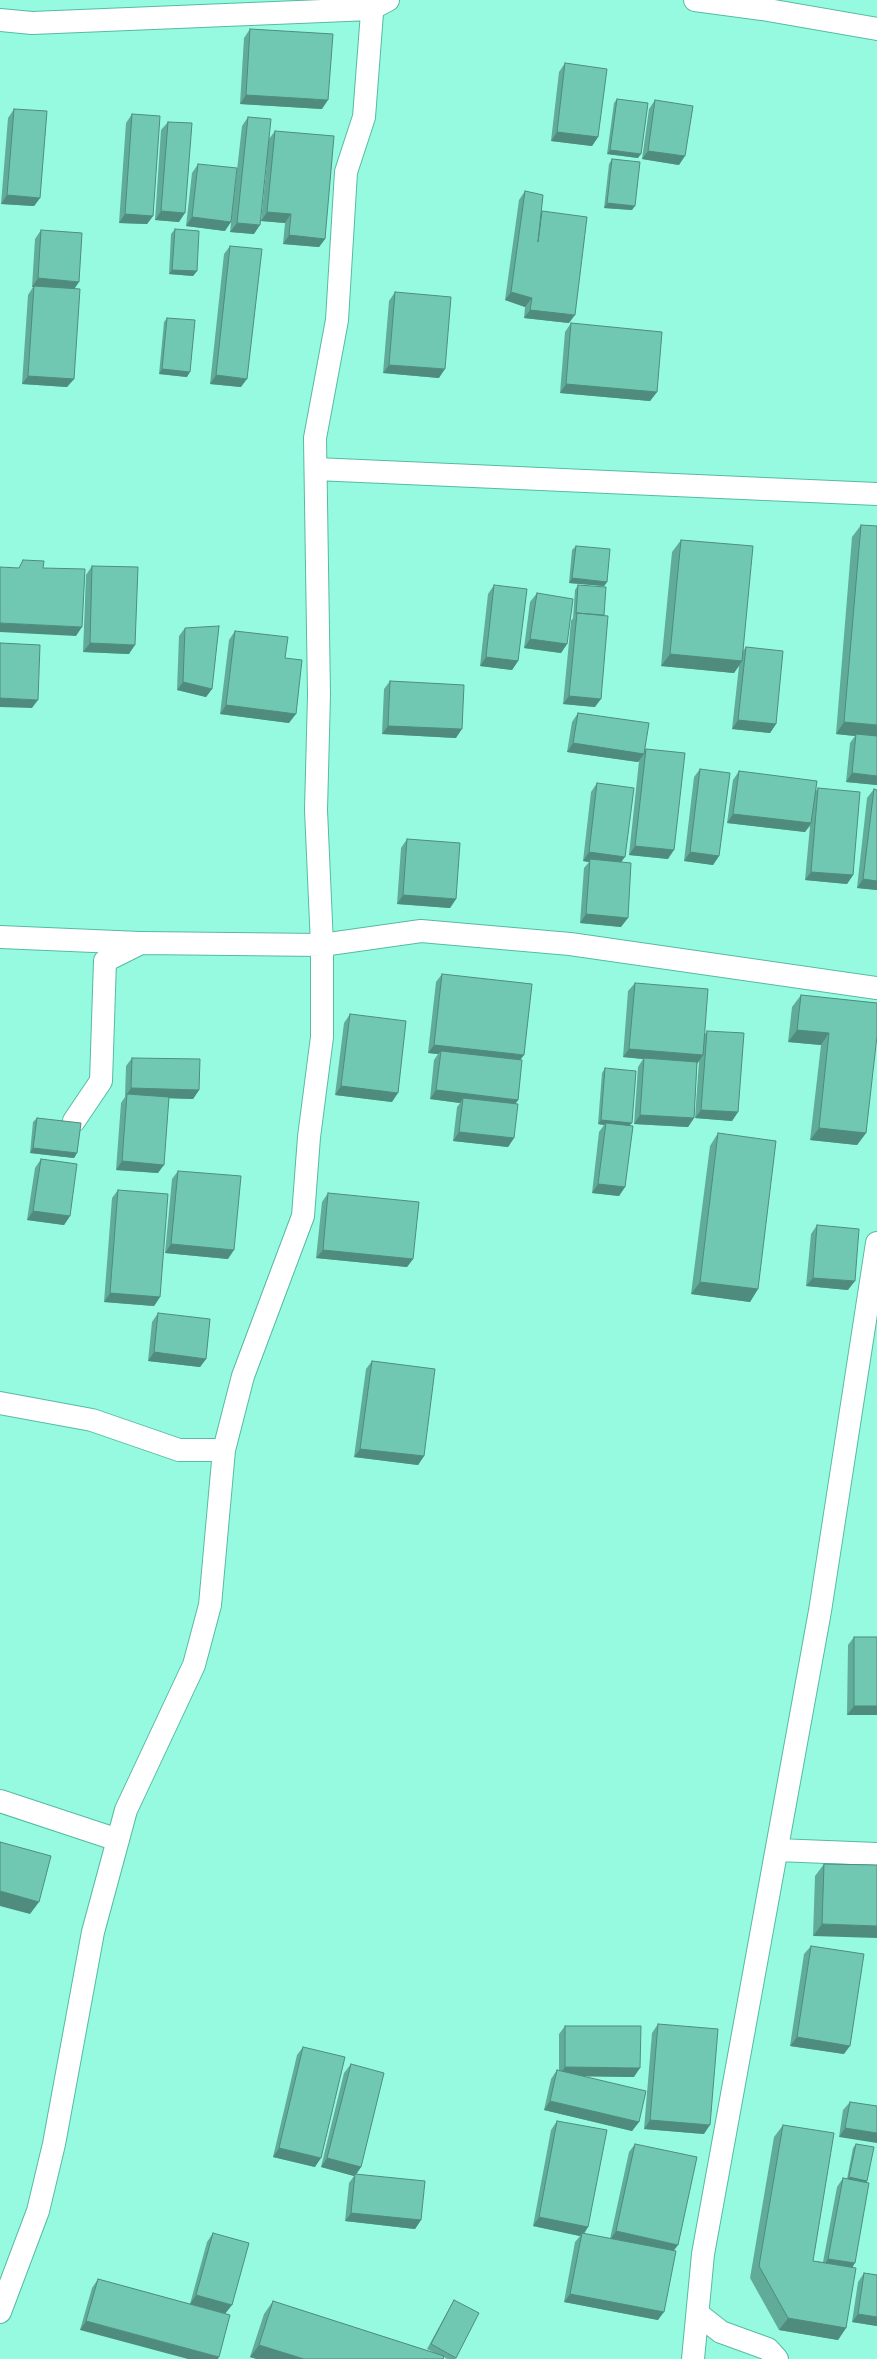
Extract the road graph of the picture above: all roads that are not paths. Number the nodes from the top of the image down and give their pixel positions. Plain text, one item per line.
1 (695, 0) edge
2 (378, 3) edge
3 (0, 20) edge
4 (877, 29) edge
5 (316, 468) junction
6 (877, 494) edge
7 (0, 938) edge
8 (141, 943) junction
9 (322, 945) junction
10 (877, 988) edge
11 (74, 1121) edge
12 (877, 1243) edge
13 (0, 1403) edge
14 (224, 1450) junction
15 (0, 1801) edge
16 (118, 1840) junction
17 (777, 1850) junction
18 (877, 1854) edge
19 (0, 2312) edge
20 (698, 2314) junction
21 (693, 2359) edge
22 (777, 2359) edge

1 - 4 street
2 - 3 street
2 - 5 street
5 - 6 street
5 - 9 street
7 - 8 street
8 - 9 street
8 - 11 street
9 - 10 street
9 - 14 street
12 - 17 street
13 - 14 street
14 - 16 street
15 - 16 street
16 - 19 street
17 - 18 street
17 - 20 street
20 - 21 street
20 - 22 street

